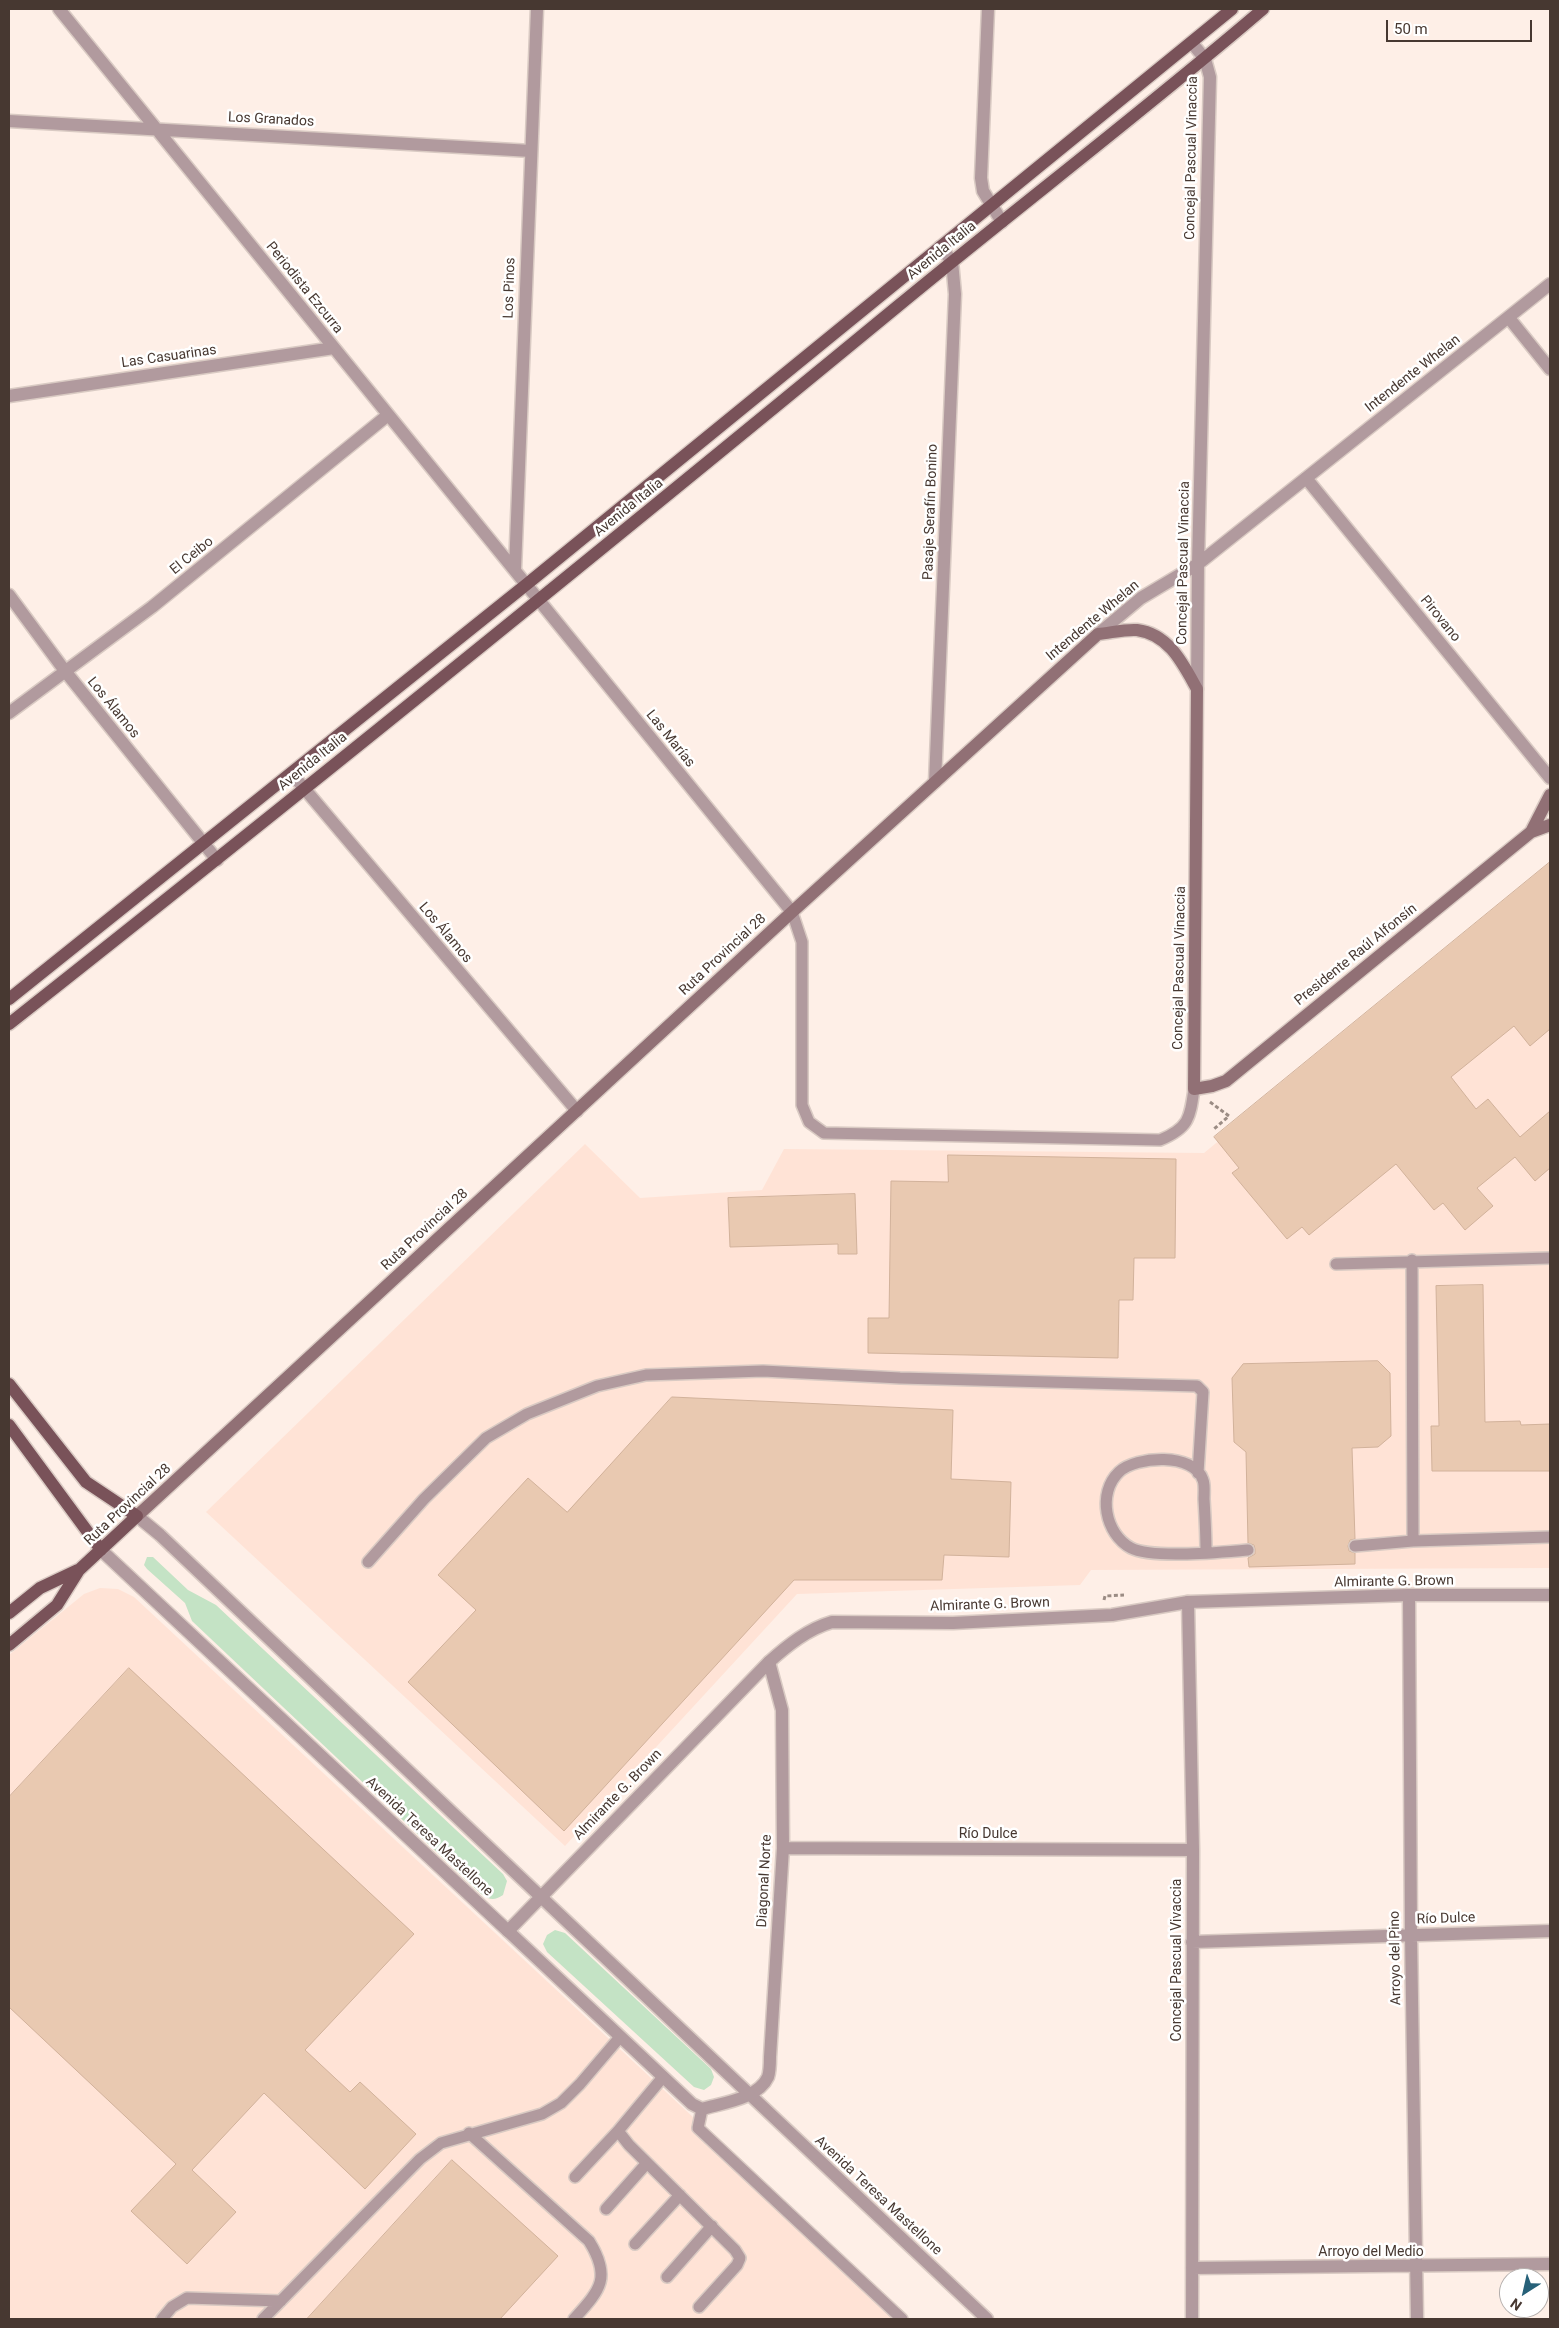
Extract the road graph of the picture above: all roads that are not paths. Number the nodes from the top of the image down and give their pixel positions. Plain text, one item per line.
1 (59, 9) edge
2 (537, 9) edge
3 (988, 9) edge
4 (1232, 9) edge
5 (1263, 9) edge
6 (1192, 43) junction
7 (1205, 58) junction
8 (9, 120) edge
9 (154, 128) junction
10 (530, 150) junction
11 (991, 204) junction
12 (1002, 222) junction
13 (940, 247) junction
14 (952, 261) junction
15 (1550, 284) edge
16 (1509, 318) junction
17 (334, 348) junction
18 (1550, 369) edge
19 (9, 396) edge
20 (388, 415) junction
21 (1306, 478) junction
22 (1198, 564) junction
23 (515, 569) junction
24 (527, 584) junction
25 (9, 595) edge
26 (539, 601) junction
27 (1098, 634) junction
28 (65, 671) junction
29 (1198, 690) junction
30 (9, 713) edge
31 (292, 774) junction
32 (1550, 778) edge
33 (935, 782) junction
34 (303, 789) junction
35 (1550, 795) edge
36 (1550, 825) edge
37 (1530, 832) junction
38 (204, 845) junction
39 (218, 860) junction
40 (792, 912) junction
41 (9, 999) edge
42 (9, 1024) edge
43 (1194, 1089) junction
44 (577, 1111) junction
45 (1550, 1258) edge
46 (1412, 1260) junction
47 (1336, 1264) dead end
48 (9, 1384) edge
49 (9, 1426) edge
50 (1198, 1473) junction
51 (137, 1516) junction
52 (1550, 1537) edge
53 (1413, 1541) junction
54 (1355, 1546) dead end
55 (101, 1550) junction
56 (1248, 1550) dead end
57 (1206, 1552) junction
58 (368, 1562) dead end
59 (79, 1570) junction
60 (1550, 1595) edge
61 (1409, 1596) junction
62 (1188, 1602) junction
63 (9, 1613) edge
64 (9, 1645) edge
65 (769, 1662) junction
66 (783, 1848) junction
67 (1193, 1850) junction
68 (540, 1896) junction
69 (508, 1931) junction
70 (1550, 1931) edge
71 (1411, 1935) junction
72 (1192, 1942) junction
73 (620, 2037) junction
74 (663, 2077) junction
75 (749, 2094) junction
76 (702, 2109) junction
77 (618, 2131) junction
78 (469, 2133) junction
79 (647, 2163) junction
80 (576, 2178) dead end
81 (680, 2195) junction
82 (606, 2209) dead end
83 (712, 2226) junction
84 (635, 2244) dead end
85 (1550, 2264) edge
86 (1416, 2266) junction
87 (1192, 2268) junction
88 (667, 2277) dead end
89 (281, 2301) junction
90 (699, 2307) dead end
91 (162, 2319) edge
92 (263, 2319) edge
93 (574, 2319) edge
94 (902, 2319) edge
95 (987, 2319) edge
96 (1192, 2319) edge
97 (1416, 2319) edge

1 - 9 street, Periodista Ezcurra
2 - 10 street, Los Pinos
3 - 11 street
4 - 6 main road, Avenida Italia
5 - 7 main road, Avenida Italia
6 - 7 street, Concejal Pascual Vinaccia
6 - 11 main road, Avenida Italia
7 - 12 main road, Avenida Italia
7 - 22 street, Concejal Pascual Vinaccia
8 - 9 street, Los Granados
9 - 10 street, Los Granados
9 - 17 street, Periodista Ezcurra
10 - 23 street, Los Pinos
11 - 12 street
11 - 13 main road, Avenida Italia
12 - 14 main road, Avenida Italia
13 - 14 street
13 - 24 main road, Avenida Italia
14 - 26 main road, Avenida Italia
14 - 33 street, Pasaje Serafín Bonino
15 - 16 street, Intendente Whelan
16 - 18 street
16 - 21 street, Intendente Whelan
17 - 19 street, Las Casuarinas
17 - 20 street, Periodista Ezcurra
20 - 23 street, Periodista Ezcurra
20 - 28 street, El Ceibo
21 - 22 street, Intendente Whelan
21 - 32 street, Pirovano
22 - 27 street, Intendente Whelan
22 - 29 street, Concejal Pascual Vinaccia
23 - 24 street, Periodista Ezcurra
24 - 26 street, Las Marías
24 - 31 main road, Avenida Italia
25 - 28 street, Los Álamos
26 - 34 main road, Avenida Italia
26 - 40 street, Las Marías
27 - 29 main road
27 - 33 main road, Intendente Whelan
28 - 30 street, El Ceibo
28 - 38 street, Los Álamos
29 - 43 main road, Concejal Pascual Vinaccia
31 - 34 street, Los Álamos
31 - 38 main road, Avenida Italia
33 - 40 main road, Intendente Whelan
34 - 39 main road, Avenida Italia
34 - 44 street, Los Álamos
35 - 37 main road, Presidente Raúl Alfonsín
36 - 37 main road, Presidente Raúl Alfonsín
37 - 43 main road, Presidente Raúl Alfonsín
38 - 39 street, Los Álamos
38 - 41 main road, Avenida Italia
39 - 42 main road, Avenida Italia
40 - 43 lane
40 - 44 main road, Ruta Provincial 28
44 - 51 main road, Ruta Provincial 28
45 - 46 lane
46 - 47 lane
46 - 53 lane
48 - 51 main road
49 - 55 main road
50 - 57 lane
50 - 57 lane
50 - 58 lane
51 - 55 main road, Ruta Provincial 28
51 - 68 street, Avenida Teresa Mastellone
52 - 53 lane
53 - 54 lane
55 - 59 main road, Ruta Provincial 28
55 - 69 street, Avenida Teresa Mastellone
56 - 57 lane
59 - 63 main road
59 - 64 main road
60 - 61 street, Almirante G. Brown
61 - 62 street, Almirante G. Brown
61 - 71 street, Arroyo del Pino
62 - 65 street, Almirante G. Brown
62 - 67 street, Concejal Pascual Vivaccia
65 - 66 street, Diagonal Norte
65 - 68 street, Almirante G. Brown
66 - 67 street, Río Dulce
66 - 75 street, Diagonal Norte
67 - 72 street, Concejal Pascual Vivaccia
68 - 69 street, Almirante G. Brown
68 - 75 street, Avenida Teresa Mastellone
69 - 73 street, Avenida Teresa Mastellone
70 - 71 street, Río Dulce
71 - 72 street, Río Dulce
71 - 86 street, Arroyo del Pino
72 - 87 street, Concejal Pascual Vivaccia
73 - 74 street, Avenida Teresa Mastellone
73 - 78 lane
74 - 76 street, Avenida Teresa Mastellone
74 - 77 lane
75 - 76 street
75 - 95 street, Avenida Teresa Mastellone
76 - 94 lane
77 - 79 lane
77 - 80 lane
78 - 89 lane
78 - 93 lane
79 - 81 lane
79 - 82 lane
81 - 83 lane
81 - 84 lane
83 - 88 lane
83 - 90 lane
85 - 86 street, Arroyo del Medio
86 - 87 street, Arroyo del Medio
86 - 97 street, Arroyo del Pino
87 - 96 street, Concejal Pascual Vivaccia
89 - 91 lane
89 - 92 lane

